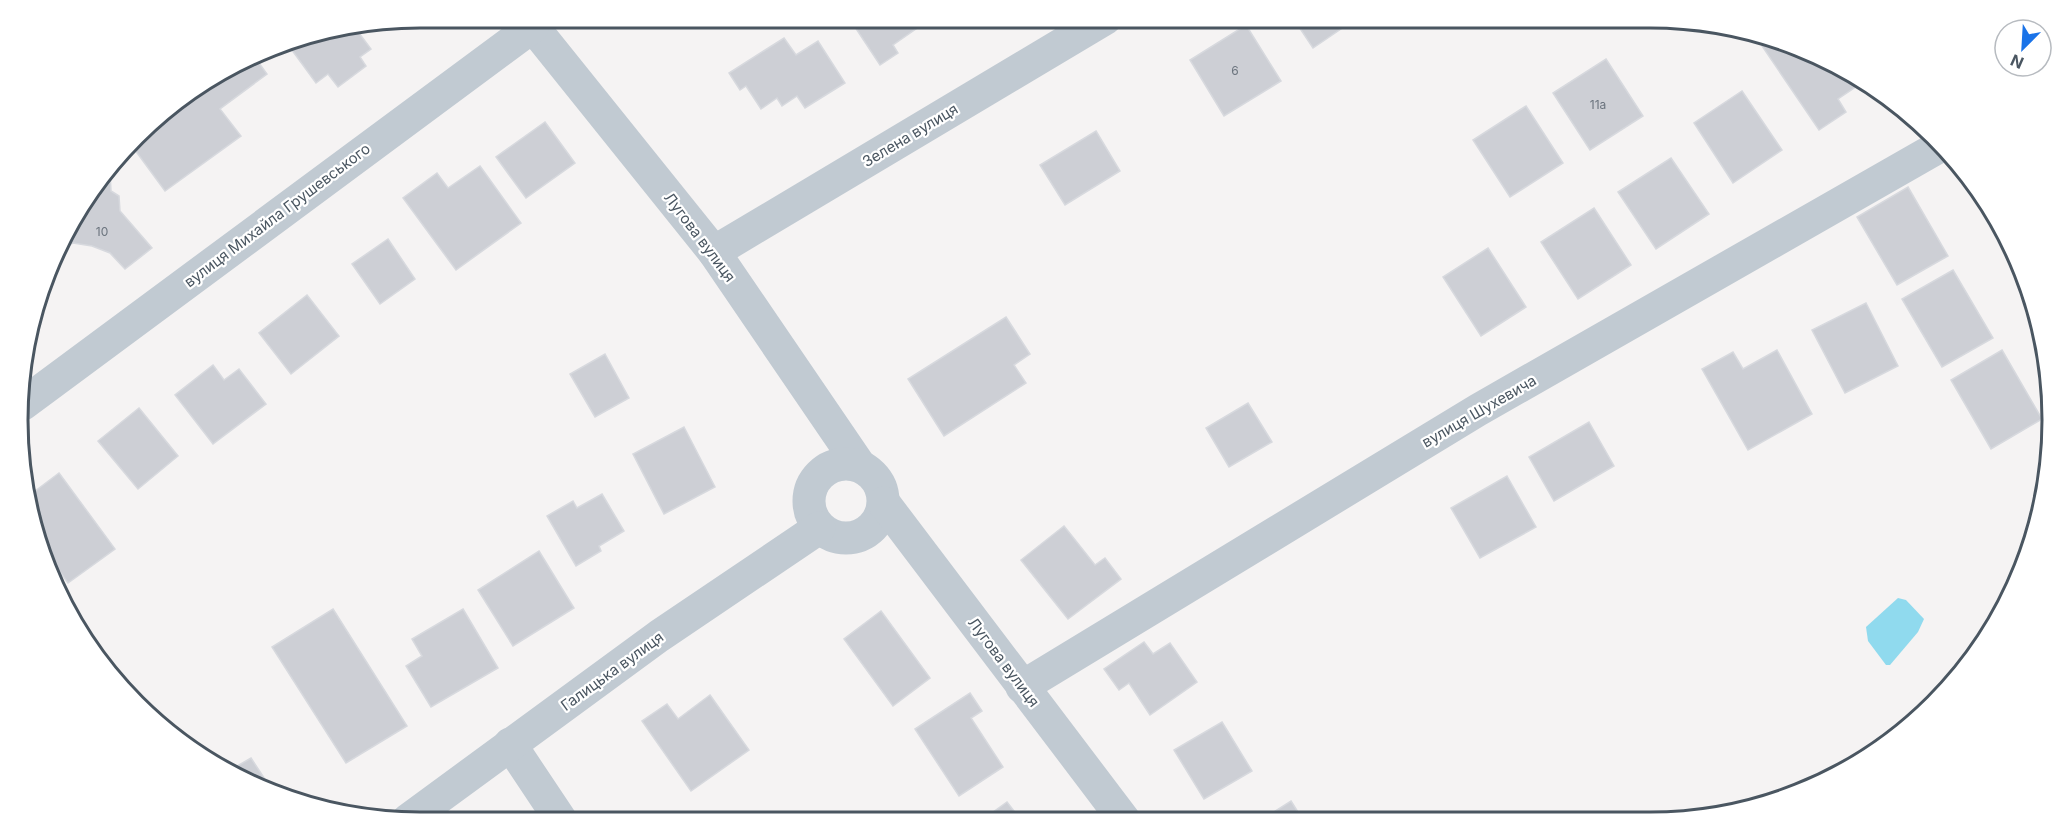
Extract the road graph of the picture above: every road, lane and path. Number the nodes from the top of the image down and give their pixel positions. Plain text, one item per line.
1 (521, 28) edge
2 (534, 28) edge
3 (1089, 28) edge
4 (1934, 150) edge
5 (714, 252) junction
6 (29, 400) edge
7 (860, 466) junction
8 (884, 503) junction
9 (819, 528) junction
10 (1022, 687) junction
11 (510, 744) junction
12 (419, 812) edge
13 (555, 812) edge
14 (1118, 812) edge

1 - 6 street, вулиця Михайла Грушевського
2 - 5 street, Лугова вулиця
3 - 5 street, Зелена вулиця
4 - 10 street, вулиця Шухевича
5 - 7 street, Лугова вулиця
7 - 8 street
7 - 9 street
8 - 9 street
8 - 10 street, Лугова вулиця
9 - 11 street, Галицька вулиця
10 - 14 street, Лугова вулиця
11 - 12 street, Галицька вулиця
11 - 13 street

